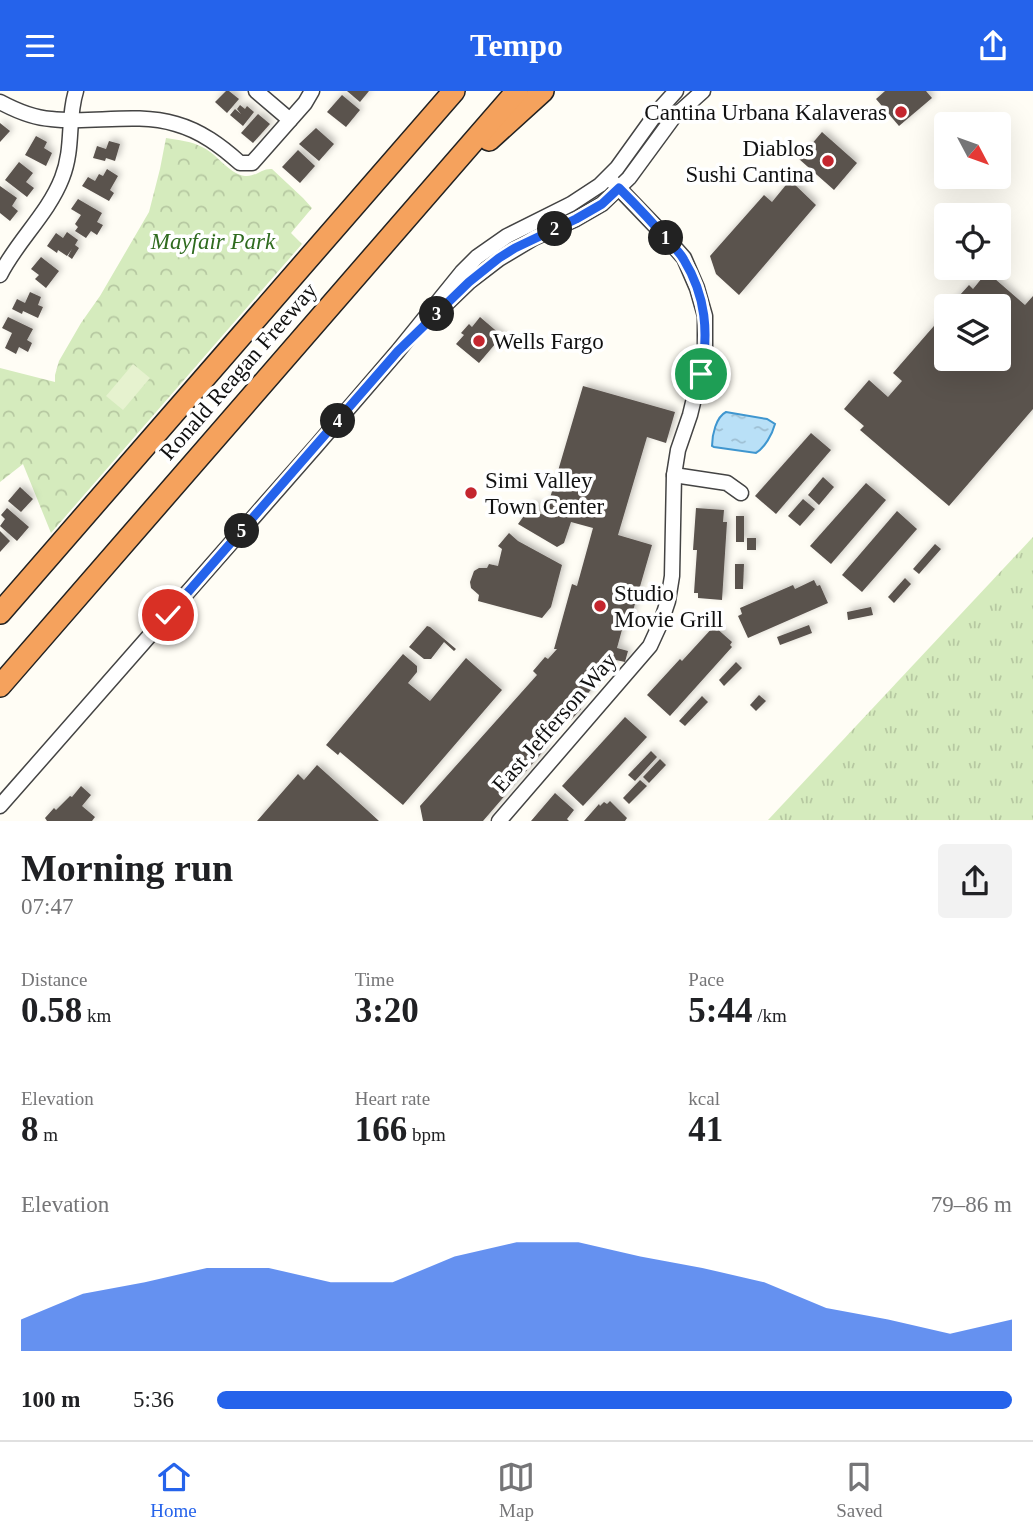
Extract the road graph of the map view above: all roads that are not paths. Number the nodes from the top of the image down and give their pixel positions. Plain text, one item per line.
1 (76, 91) edge
2 (256, 91) edge
3 (312, 91) edge
4 (454, 91) edge
5 (517, 91) edge
6 (544, 91) edge
7 (676, 91) edge
8 (703, 91) edge
9 (0, 102) edge
10 (72, 120) junction
11 (290, 120) junction
12 (614, 183) junction
13 (418, 205) junction
14 (0, 275) edge
15 (674, 475) junction
16 (741, 493) dead end
17 (0, 613) edge
18 (0, 686) edge
19 (0, 806) edge
20 (499, 821) edge

1 - 10 street
2 - 11 street
3 - 11 street
4 - 17 highway, Ronald Reagan Freeway
5 - 13 highway, Ronald Reagan Freeway
6 - 13 highway
7 - 12 street
8 - 12 street
9 - 10 street
10 - 11 street
10 - 14 street
12 - 15 street, East Jefferson Way
12 - 19 street
13 - 18 highway, Ronald Reagan Freeway
15 - 16 street
15 - 20 street, East Jefferson Way

